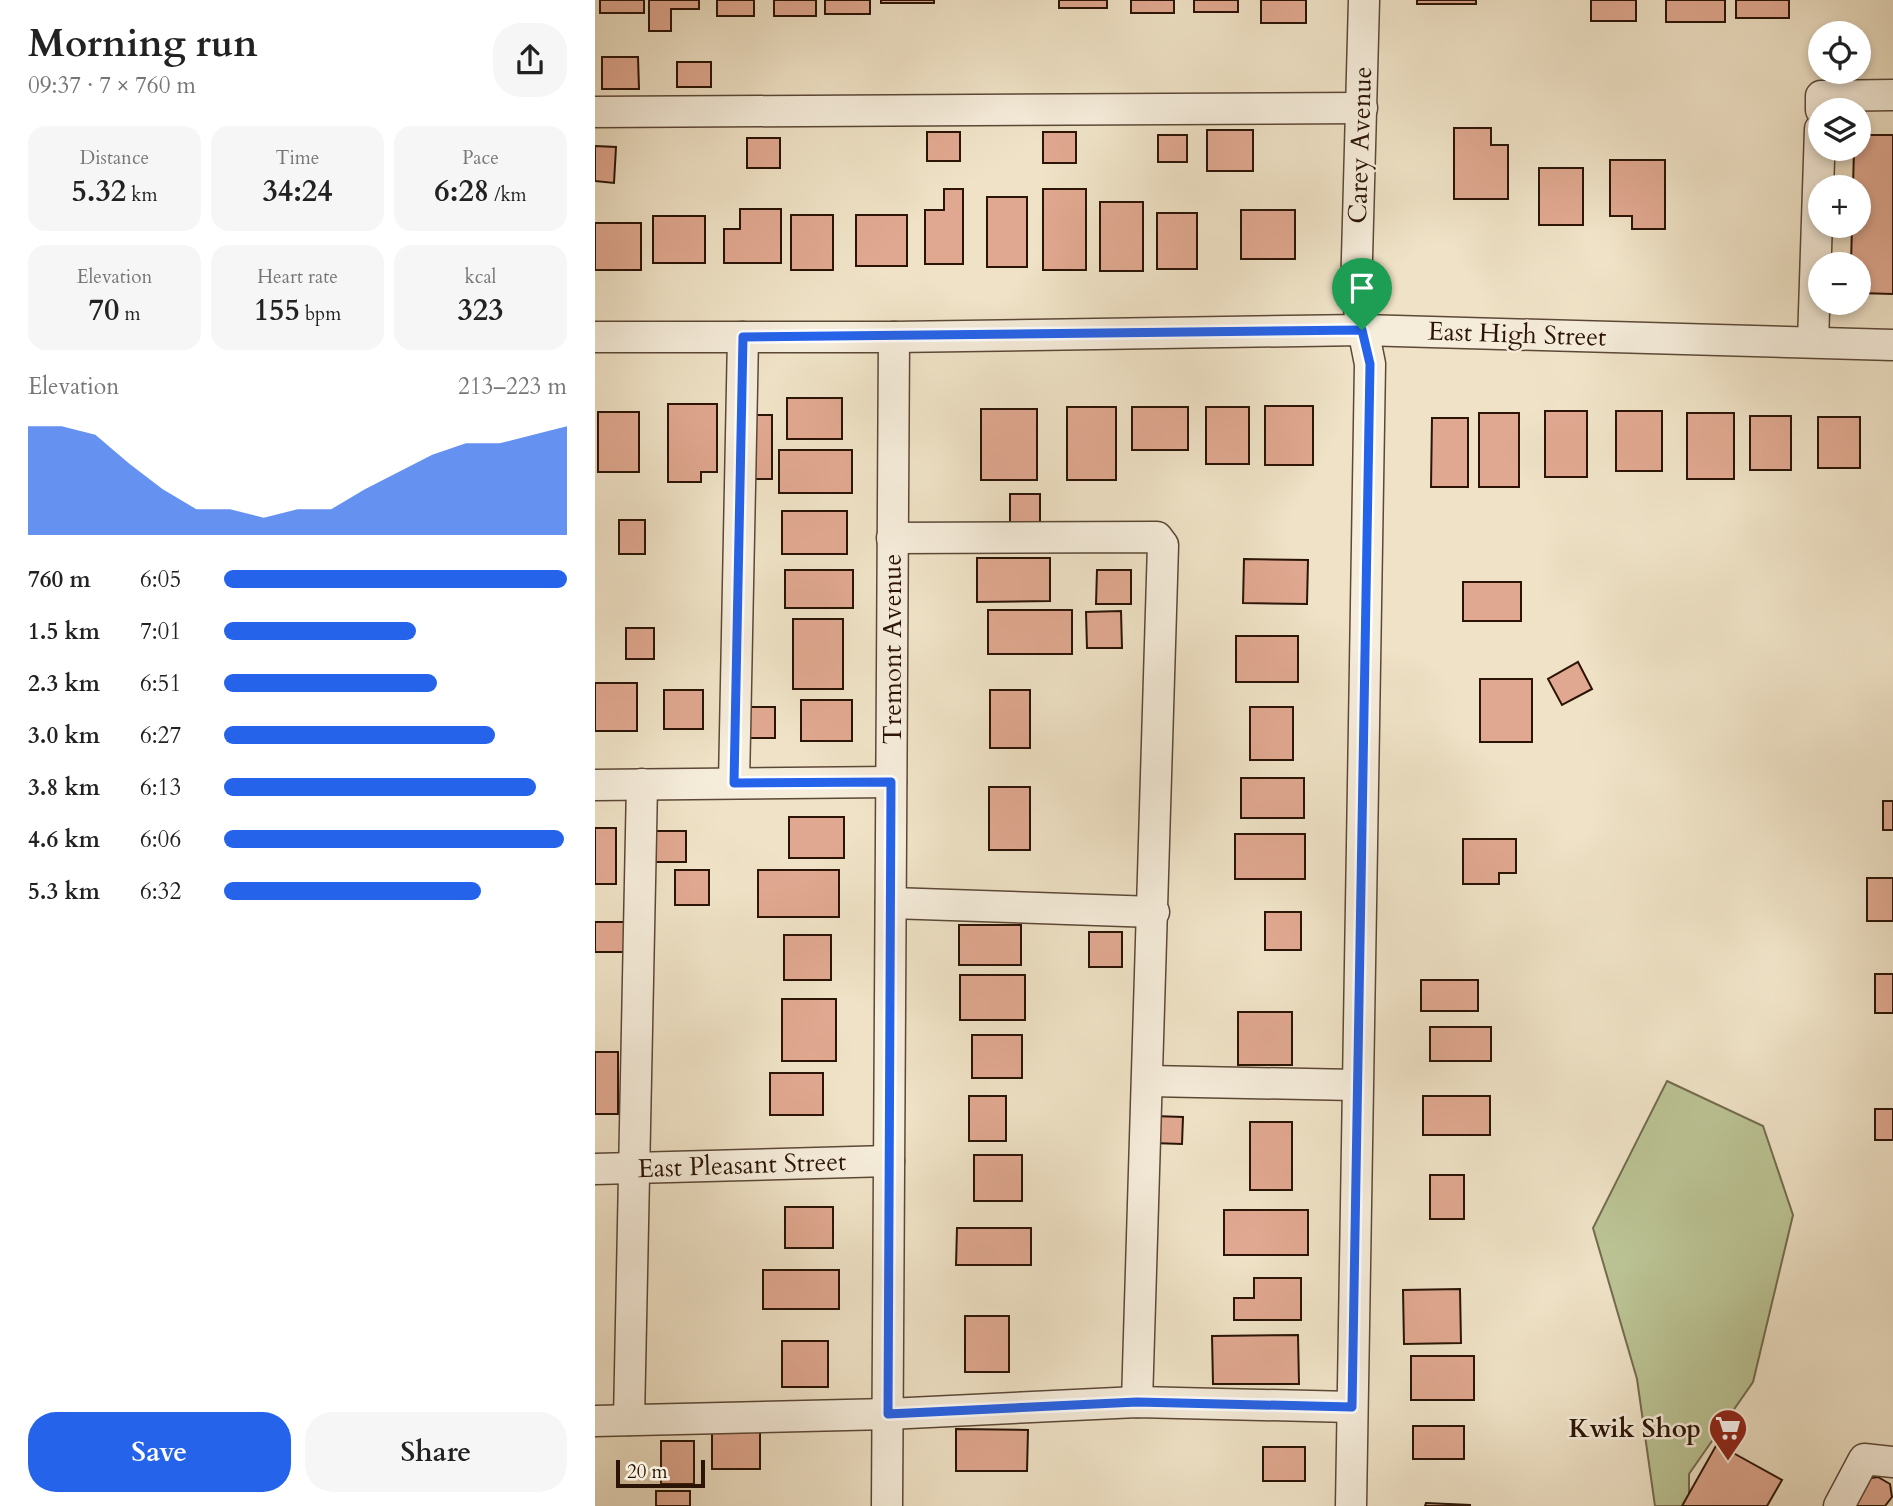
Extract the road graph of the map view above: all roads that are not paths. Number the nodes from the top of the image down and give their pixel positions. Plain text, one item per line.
1 (1364, 0) edge
2 (1893, 95) edge
3 (1821, 98) edge
4 (1362, 108) junction
5 (595, 112) edge
6 (1819, 161) edge
7 (1362, 330) junction
8 (595, 337) edge
9 (743, 337) junction
10 (894, 337) junction
11 (1813, 342) junction
12 (1893, 345) edge
13 (893, 538) junction
14 (891, 782) junction
15 (734, 783) junction
16 (642, 784) junction
17 (595, 785) edge
18 (891, 903) junction
19 (1154, 912) junction
20 (1148, 1081) junction
21 (1356, 1085) junction
22 (889, 1161) junction
23 (634, 1168) junction
24 (595, 1169) edge
25 (1137, 1402) junction
26 (1352, 1407) junction
27 (888, 1414) junction
28 (629, 1420) junction
29 (595, 1421) edge
30 (1893, 1462) edge
31 (887, 1506) edge
32 (1351, 1506) edge
33 (1839, 1506) edge

1 - 4 street, Carey Avenue
2 - 3 street
4 - 5 street
4 - 7 street, Carey Avenue
6 - 11 street
7 - 10 street, East High Street
7 - 11 street, East High Street
7 - 21 street, Carey Avenue
8 - 9 street, East High Street
9 - 10 street, East High Street
9 - 15 street
10 - 13 street, Tremont Avenue
11 - 12 street, East High Street
13 - 14 street, Tremont Avenue
13 - 19 street
14 - 15 street
14 - 18 street, Tremont Avenue
15 - 16 street
16 - 17 street
16 - 23 street
18 - 19 street
18 - 22 street, Tremont Avenue
19 - 20 street
20 - 21 street
20 - 25 street
21 - 26 street, Carey Avenue
22 - 23 street, East Pleasant Street
22 - 27 street, Tremont Avenue
23 - 24 street, East Pleasant Street
23 - 28 street
25 - 26 street
25 - 27 street
26 - 32 street, Carey Avenue
27 - 28 street
27 - 31 street, Tremont Avenue
28 - 29 street
30 - 33 street

